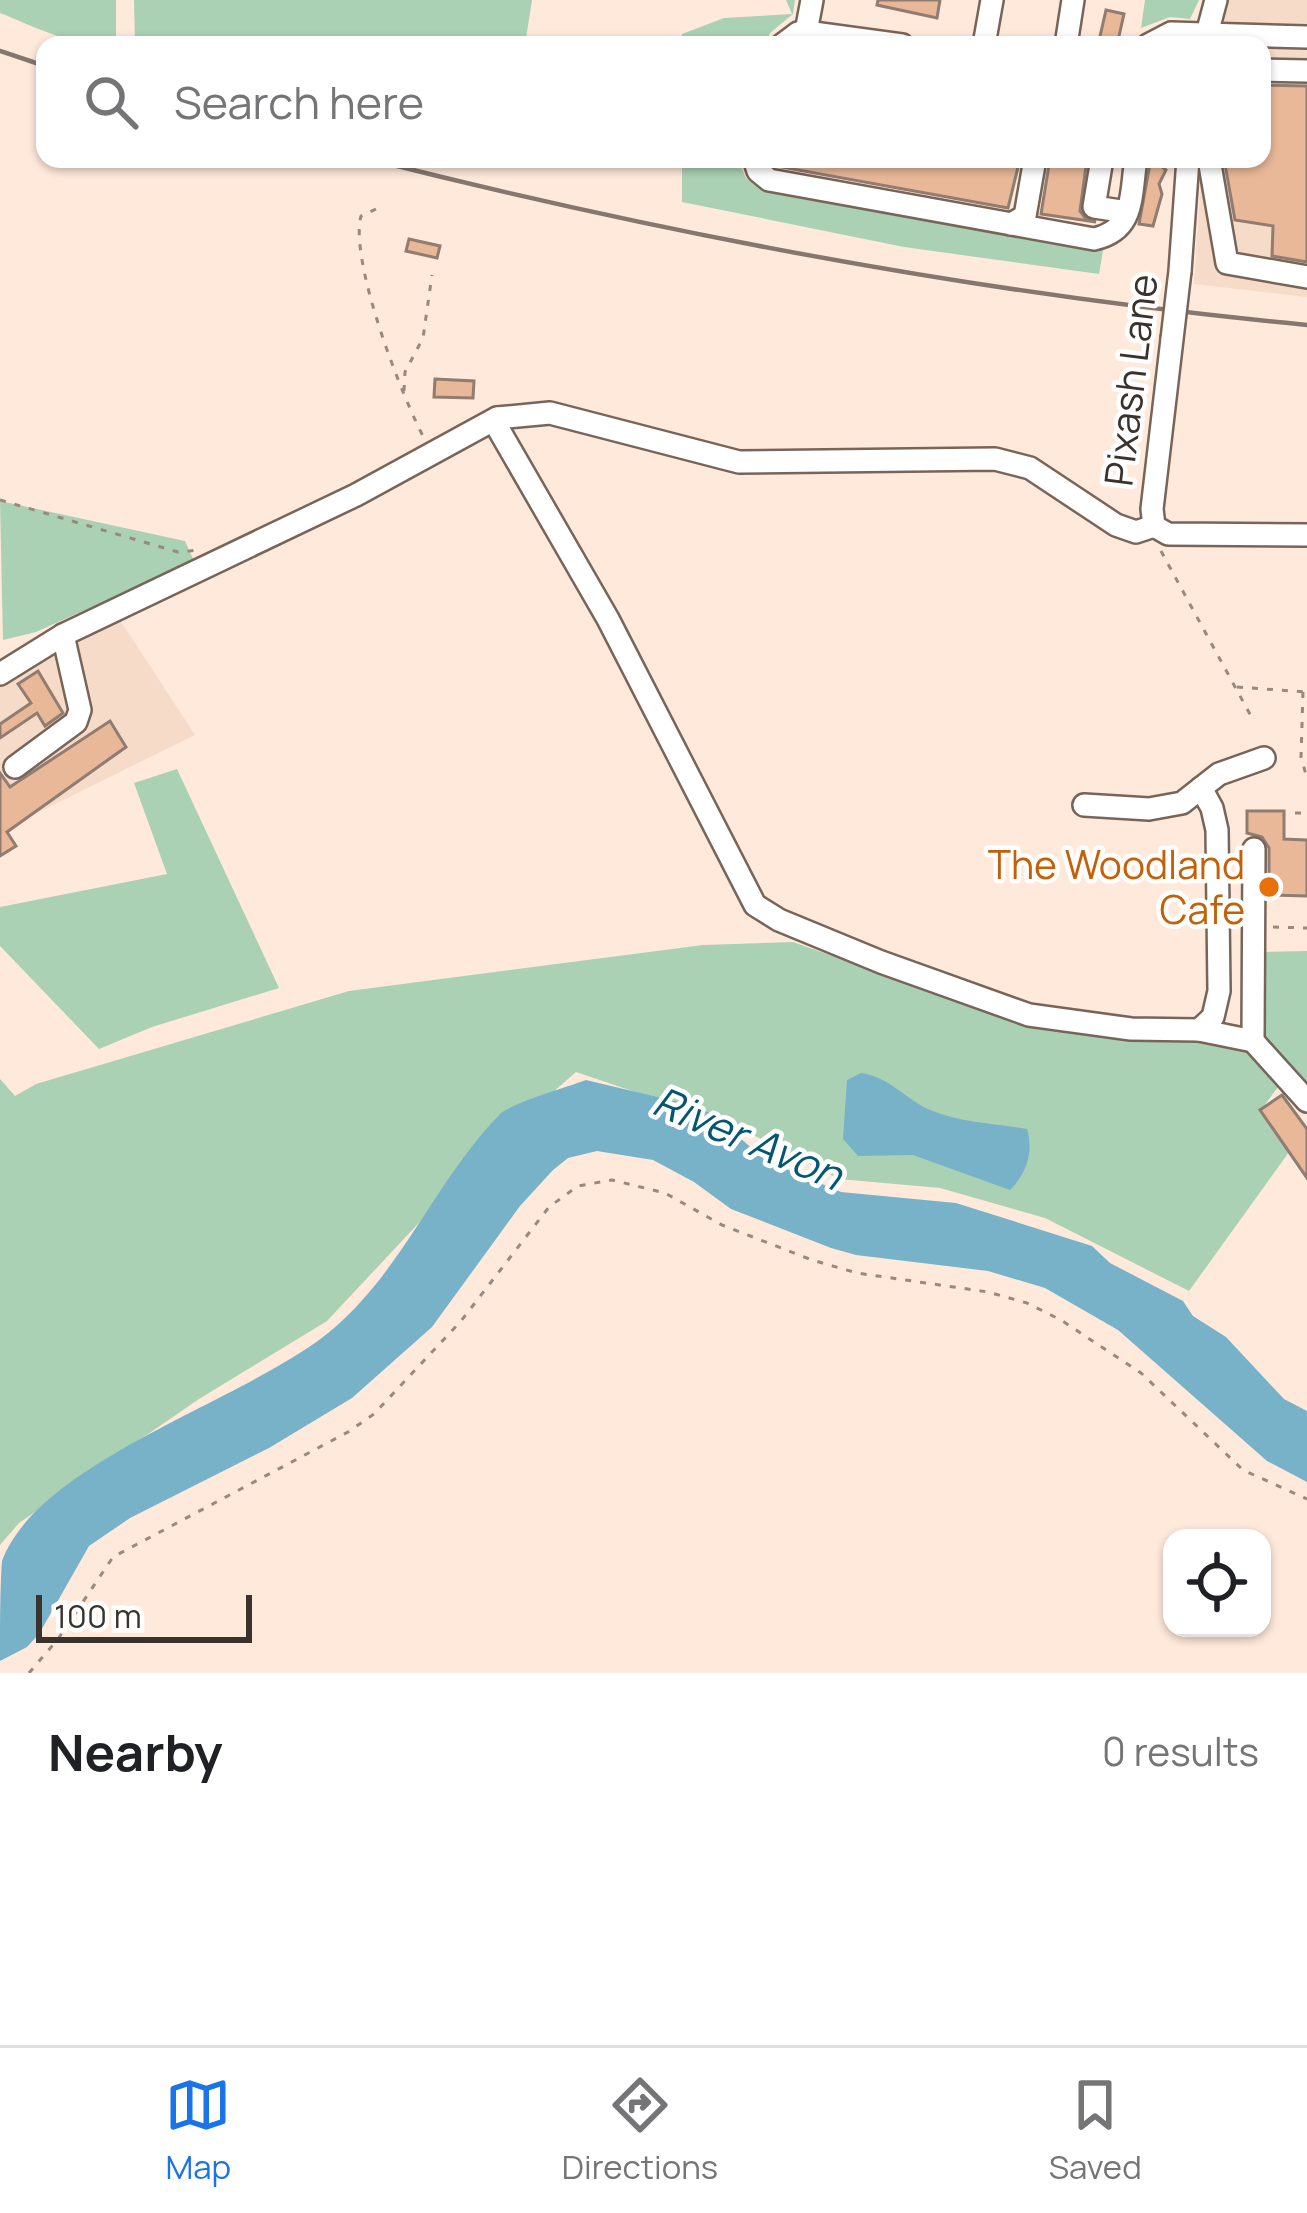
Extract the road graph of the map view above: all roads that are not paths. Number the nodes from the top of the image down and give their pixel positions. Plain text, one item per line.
1 (812, 0) edge
2 (992, 0) edge
3 (1072, 0) edge
4 (1216, 0) edge
5 (806, 32) junction
6 (794, 36) edge
7 (836, 36) edge
8 (986, 36) edge
9 (1067, 36) edge
10 (1209, 36) edge
11 (1307, 37) edge
12 (1271, 39) edge
13 (1271, 70) edge
14 (1307, 71) edge
15 (757, 168) edge
16 (1032, 168) edge
17 (1100, 168) edge
18 (1132, 168) edge
19 (1187, 168) edge
20 (1211, 168) edge
21 (1128, 208) junction
22 (1011, 224) junction
23 (1307, 277) edge
24 (497, 418) junction
25 (1154, 526) junction
26 (1307, 535) edge
27 (63, 635) junction
28 (0, 674) edge
29 (1264, 758) dead end
30 (15, 767) dead end
31 (1201, 788) junction
32 (1084, 805) dead end
33 (1254, 850) dead end
34 (1199, 1030) junction
35 (1253, 1041) junction
36 (1307, 1101) edge

1 - 5 street
2 - 8 street
3 - 9 street
4 - 10 street
5 - 6 street
5 - 7 street
11 - 12 street
13 - 14 street
15 - 22 street
16 - 22 street
17 - 21 street
18 - 21 street
19 - 25 street, Pixash Lane, bridge
20 - 23 street
21 - 22 street
24 - 25 street
24 - 27 street
24 - 34 street
25 - 26 street, Pixash Lane
27 - 28 street
27 - 30 street
29 - 31 street
31 - 32 street
31 - 34 street
33 - 35 street
34 - 35 street
35 - 36 street

